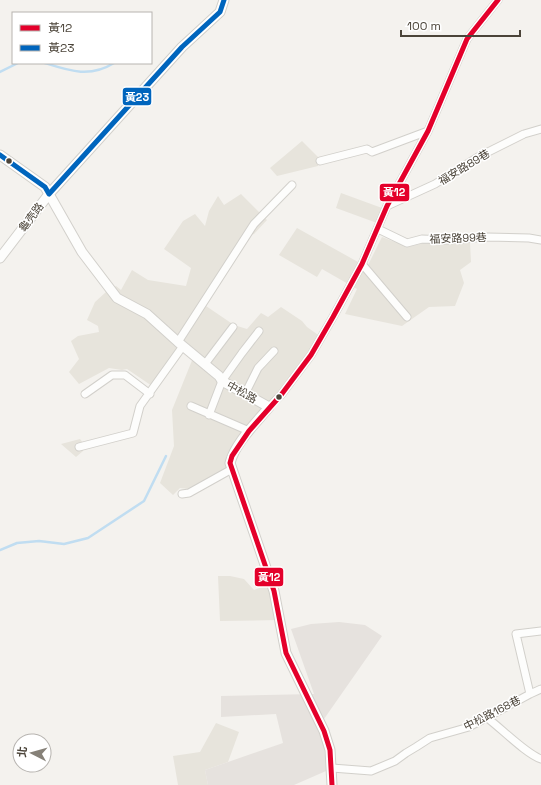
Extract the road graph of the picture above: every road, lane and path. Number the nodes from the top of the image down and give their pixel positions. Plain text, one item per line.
1 (224, 0) edge
2 (498, 0) edge
3 (541, 128) edge
4 (428, 131) junction
5 (0, 155) edge
6 (320, 162) dead end
7 (292, 185) dead end
8 (49, 194) junction
9 (387, 206) junction
10 (378, 229) junction
11 (541, 240) edge
12 (0, 258) edge
13 (362, 264) junction
14 (407, 317) dead end
15 (233, 327) dead end
16 (259, 331) dead end
17 (180, 344) junction
18 (274, 351) dead end
19 (205, 364) junction
20 (222, 381) junction
21 (85, 394) dead end
22 (150, 394) junction
23 (245, 394) junction
24 (191, 406) dead end
25 (269, 407) junction
26 (209, 415) junction
27 (249, 431) junction
28 (79, 447) dead end
29 (232, 469) junction
30 (182, 494) dead end
31 (539, 632) edge
32 (541, 689) edge
33 (530, 694) junction
34 (486, 717) junction
35 (541, 759) edge
36 (332, 768) junction
37 (332, 785) edge

1 - 8 street, 龜壳路
2 - 4 street
3 - 9 street, 福安路89巷
4 - 6 street
4 - 9 street
5 - 8 street, 中松路
7 - 17 street
8 - 12 street, 龜壳路
8 - 17 street, 中松路
9 - 10 street
10 - 11 street, 福安路99巷
10 - 13 street
13 - 14 street
13 - 25 street
15 - 19 street
16 - 20 street
17 - 19 street, 中松路
17 - 22 street
18 - 23 street
19 - 20 street, 中松路
20 - 23 street, 中松路
20 - 26 street
21 - 22 street
22 - 28 street
23 - 25 street, 中松路
24 - 26 street
25 - 27 street, 中松路
26 - 27 street
27 - 29 street, 中松路
29 - 30 street
29 - 36 street
31 - 33 street, 中松路168巷
32 - 33 street
33 - 34 street, 中松路168巷
34 - 35 street
34 - 36 street, 中松路168巷
36 - 37 street

